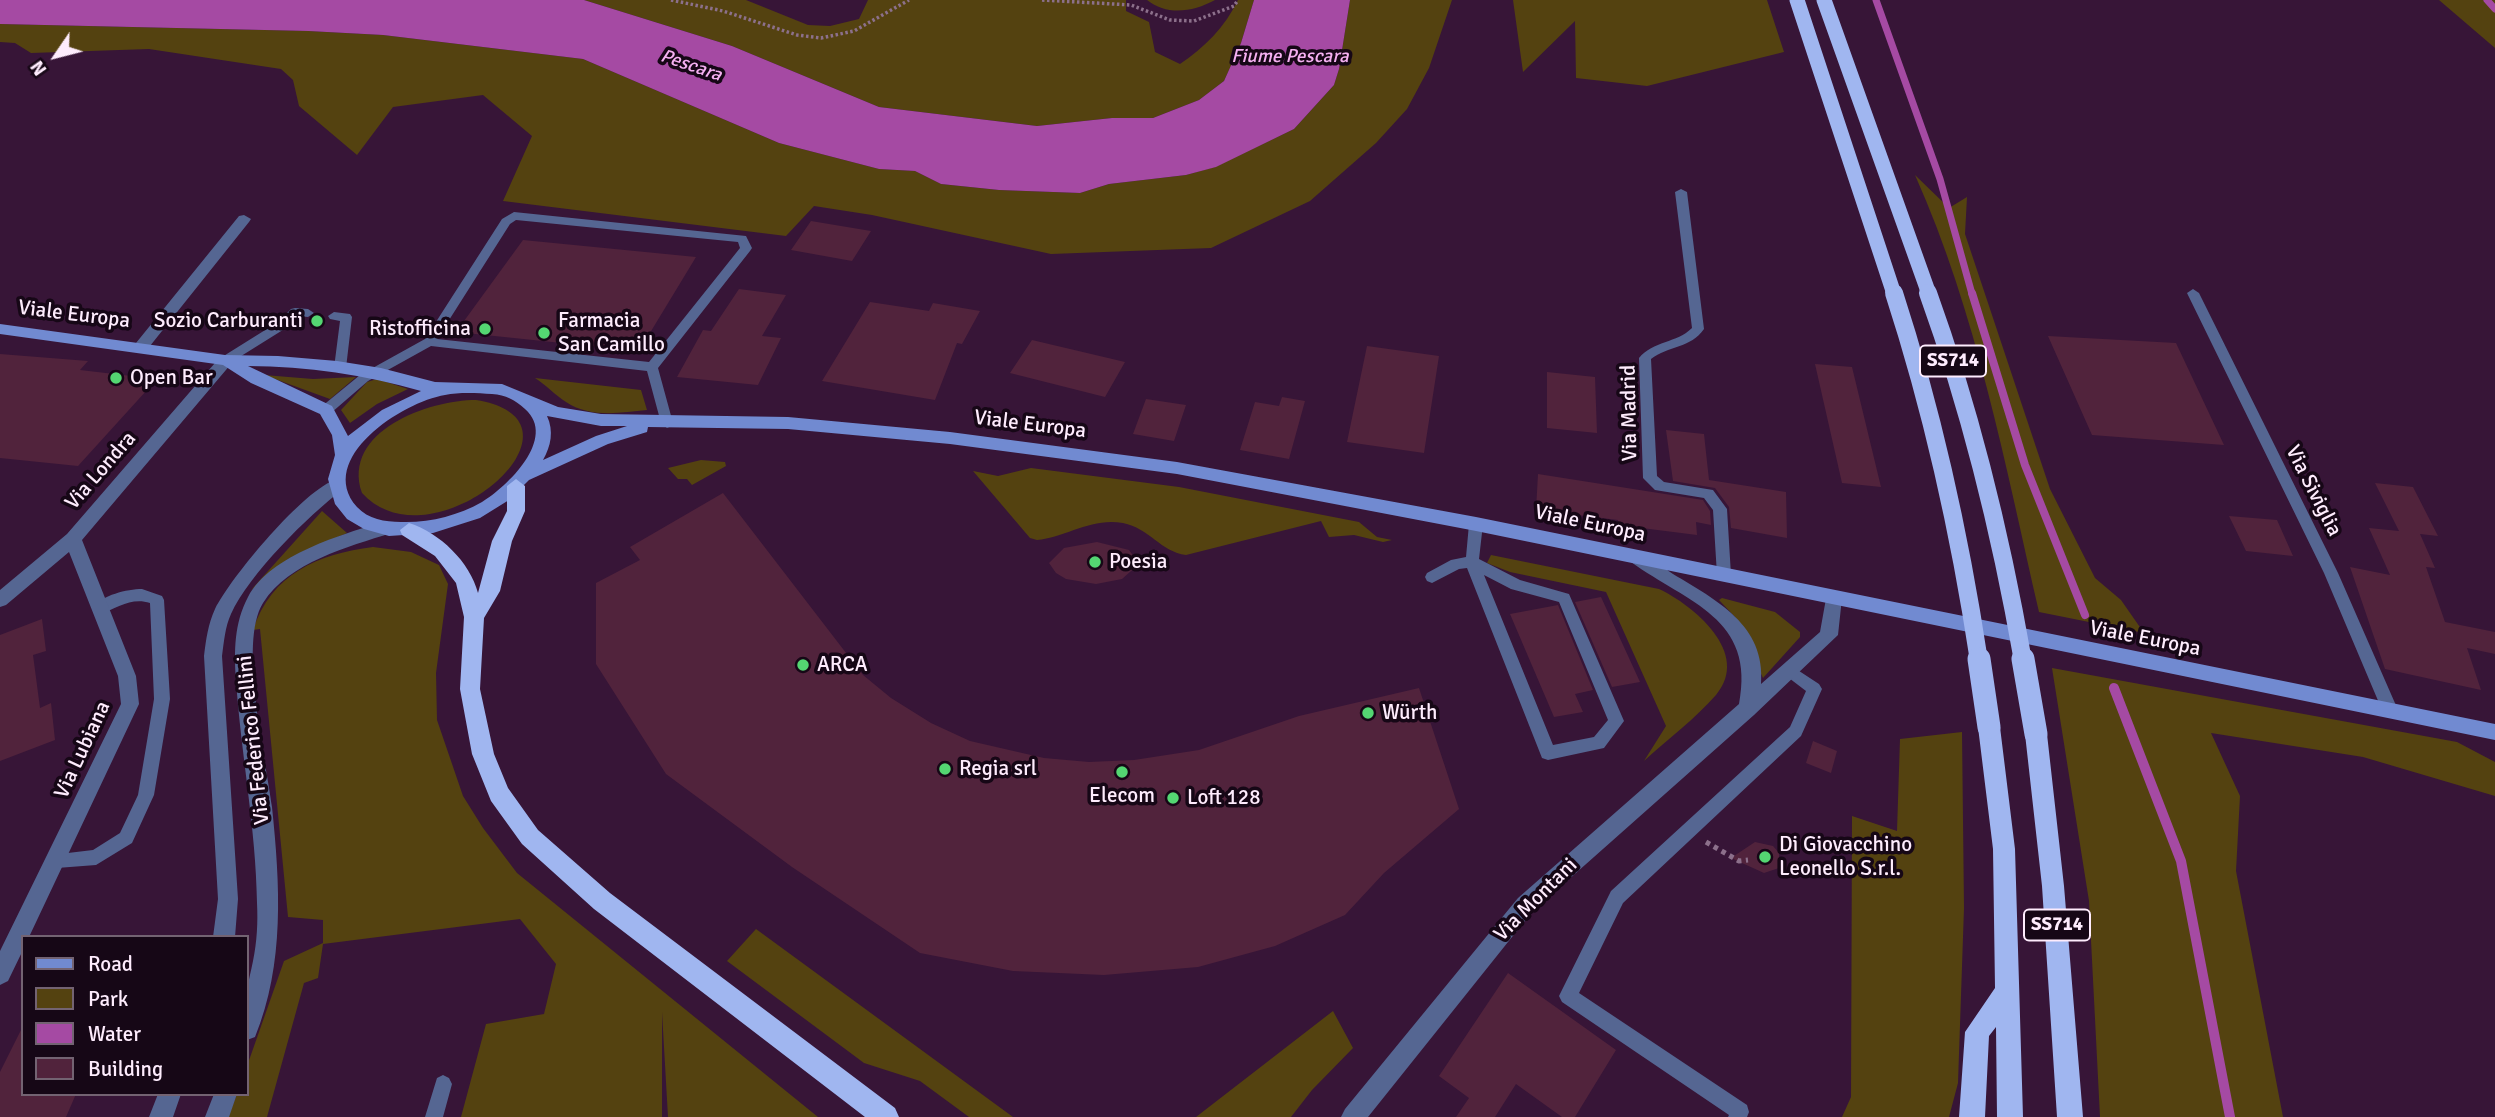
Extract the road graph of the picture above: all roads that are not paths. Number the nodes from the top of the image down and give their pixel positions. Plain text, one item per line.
1 (1797, 0) edge
2 (1824, 0) edge
3 (1681, 192) dead end
4 (244, 219) dead end
5 (2193, 293) dead end
6 (308, 313) dead end
7 (334, 316) dead end
8 (0, 329) edge
9 (429, 342) junction
10 (141, 347) junction
11 (226, 360) junction
12 (652, 367) junction
13 (340, 368) junction
14 (374, 372) junction
15 (444, 389) junction
16 (530, 404) junction
17 (326, 410) junction
18 (667, 423) junction
19 (344, 457) junction
20 (520, 481) junction
21 (337, 485) junction
22 (1476, 524) junction
23 (385, 528) junction
24 (409, 530) junction
25 (73, 539) junction
26 (1637, 556) junction
27 (1472, 562) junction
28 (1724, 575) junction
29 (1432, 577) dead end
30 (1833, 598) junction
31 (0, 600) edge
32 (100, 608) junction
33 (474, 617) junction
34 (1790, 671) junction
35 (1747, 709) junction
36 (2390, 710) junction
37 (2495, 732) edge
38 (57, 860) junction
39 (225, 935) edge
40 (0, 974) edge
41 (2008, 990) junction
42 (248, 1026) edge
43 (443, 1084) dead end
44 (169, 1096) edge
45 (225, 1096) edge
46 (161, 1117) edge
47 (217, 1117) edge
48 (434, 1117) edge
49 (886, 1117) edge
50 (1353, 1117) edge
51 (1737, 1117) edge
52 (1972, 1117) edge
53 (2010, 1117) edge
54 (2070, 1117) edge

1 - 41 highway, SS714, bridge
2 - 54 highway, SS714, bridge
3 - 28 lane, Via Madrid
4 - 10 street
5 - 36 lane, Via Siviglia
6 - 11 lane
7 - 13 lane
8 - 10 main road, Viale Europa
9 - 12 lane
9 - 12 lane
9 - 14 lane
10 - 11 main road, Viale Europa
11 - 13 main road, Viale Europa
11 - 17 main road, Viale Europa
11 - 25 street, Via Londra
12 - 18 lane
13 - 14 main road, Viale Europa
14 - 15 main road, Viale Europa
14 - 17 lane
15 - 16 main road
15 - 19 main road
16 - 18 main road, Viale Europa
16 - 20 main road
17 - 19 main road
18 - 20 main road, Viale Europa
18 - 22 main road, Viale Europa
19 - 21 main road
20 - 24 main road
20 - 33 highway
21 - 23 main road
21 - 39 street, Via Federico Fellini
22 - 26 main road, Viale Europa
22 - 27 lane
23 - 24 main road
23 - 42 street, Via Federico Fellini
24 - 33 highway
25 - 31 street, Via Londra
25 - 32 street, Via Lubiana
26 - 28 main road, Viale Europa
26 - 35 street
27 - 27 lane
27 - 29 lane
28 - 30 main road, Viale Europa
30 - 34 street, Via Montani
30 - 36 main road, Viale Europa
32 - 38 street, Via Lubiana
32 - 38 lane
33 - 49 highway
34 - 35 street, Via Montani
34 - 51 lane
35 - 50 street, Via Montani
36 - 37 main road, Viale Europa
38 - 40 street, Via Lubiana
41 - 52 highway
41 - 53 highway, SS714
43 - 48 lane
44 - 46 street
45 - 47 street

